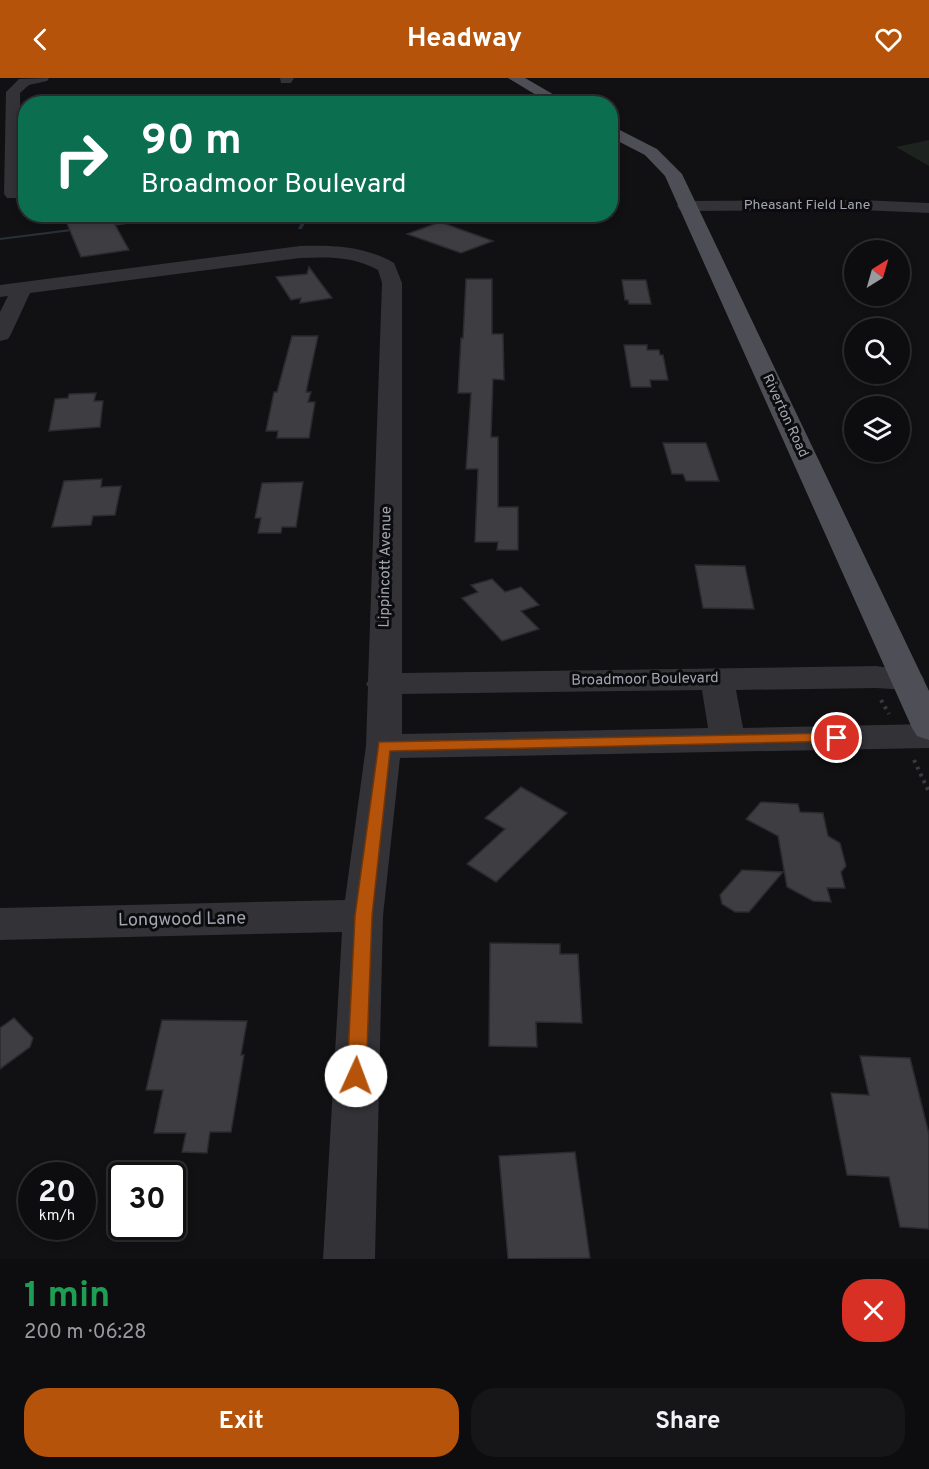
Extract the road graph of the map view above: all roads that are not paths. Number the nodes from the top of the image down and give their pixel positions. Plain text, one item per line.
1 (42, 78) edge
2 (515, 78) edge
3 (548, 96) edge
4 (6, 124) edge
5 (618, 134) edge
6 (13, 194) edge
7 (686, 206) junction
8 (929, 208) edge
9 (11, 290) edge
10 (0, 334) edge
11 (717, 679) junction
12 (383, 684) junction
13 (894, 686) junction
14 (929, 728) edge
15 (728, 740) junction
16 (918, 745) edge
17 (384, 746) junction
18 (363, 916) junction
19 (0, 924) edge
20 (349, 1259) edge

1 - 4 street
2 - 3 main road
4 - 6 street
5 - 7 main road, Riverton Road
7 - 8 street, Pheasant Field Lane
7 - 13 main road, Riverton Road
9 - 10 street
9 - 12 street, Lippincott Avenue
11 - 12 street, Broadmoor Boulevard
11 - 13 street, Broadmoor Boulevard
11 - 15 street
12 - 17 street, Lippincott Avenue
13 - 14 main road, Riverton Road
15 - 16 street
15 - 17 street
17 - 18 street, Lippincott Avenue
18 - 19 street, Longwood Lane
18 - 20 street, Lippincott Avenue

